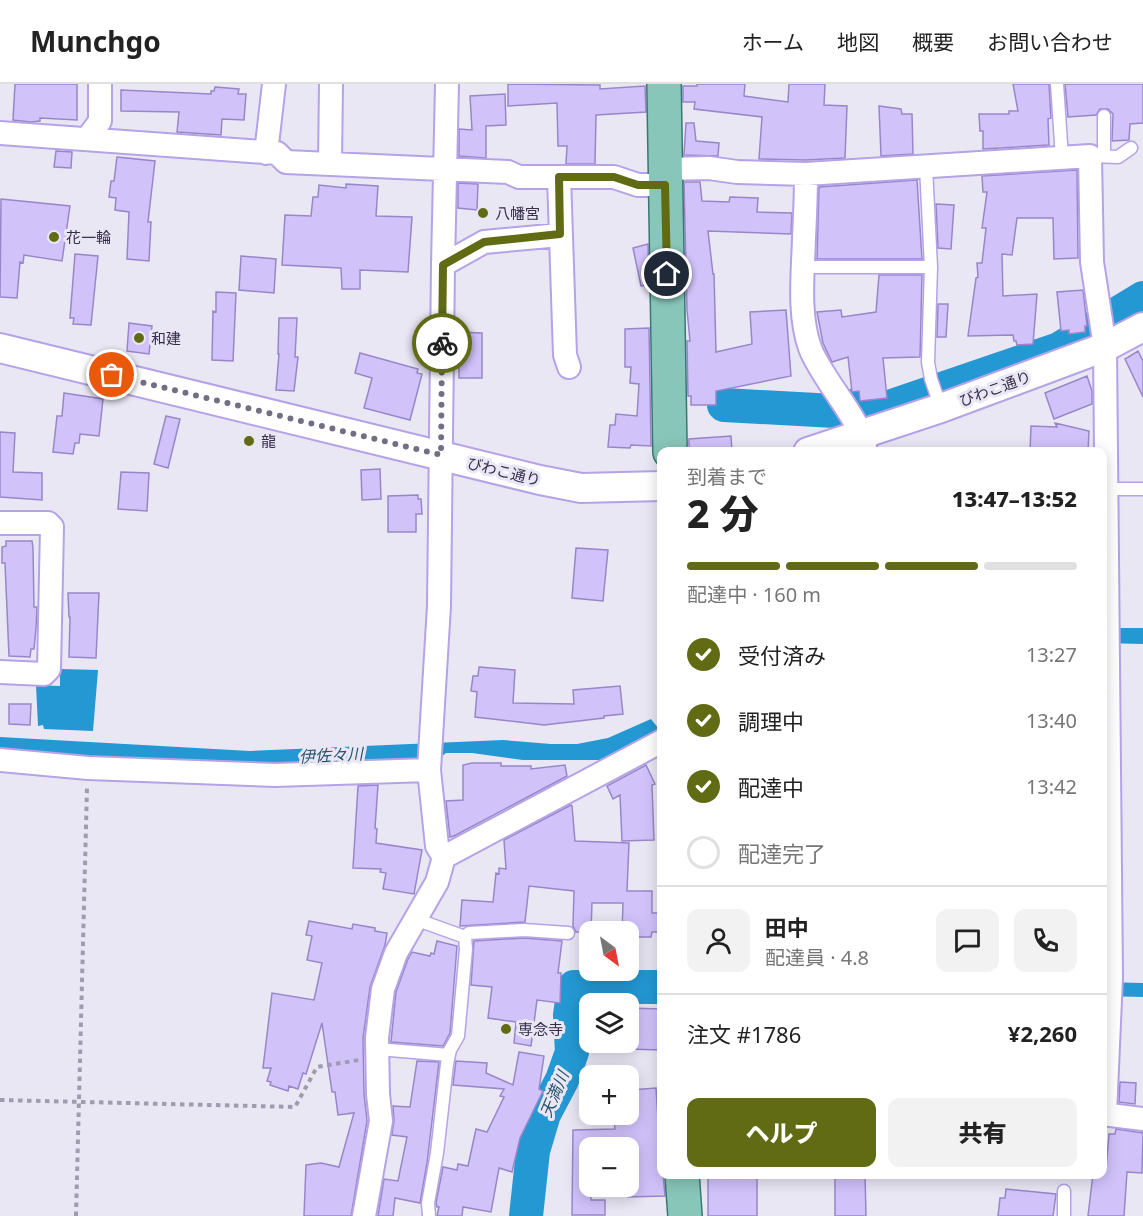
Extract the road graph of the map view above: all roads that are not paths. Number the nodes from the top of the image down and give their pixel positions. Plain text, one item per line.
1 (100, 84) edge
2 (274, 84) edge
3 (331, 84) edge
4 (447, 84) edge
5 (664, 84) edge
6 (1057, 84) edge
7 (1104, 116) dead end
8 (0, 133) edge
9 (87, 139) junction
10 (1131, 148) dead end
11 (266, 153) junction
12 (1097, 156) junction
13 (1062, 158) junction
14 (330, 164) junction
15 (926, 166) junction
16 (444, 169) junction
17 (806, 174) junction
18 (559, 177) junction
19 (665, 177) junction
20 (560, 234) junction
21 (443, 265) junction
22 (802, 267) junction
23 (932, 267) junction
24 (1143, 327) edge
25 (1105, 347) junction
26 (0, 348) edge
27 (569, 367) dead end
28 (941, 408) junction
29 (864, 443) edge
30 (669, 447) edge
31 (839, 447) edge
32 (1106, 447) edge
33 (441, 455) junction
34 (657, 486) edge
35 (1107, 489) joint
36 (1143, 489) edge
37 (0, 523) edge
38 (1107, 640) edge
39 (0, 672) edge
40 (1107, 719) edge
41 (657, 744) edge
42 (0, 760) edge
43 (430, 767) junction
44 (444, 857) junction
45 (415, 920) junction
46 (568, 933) dead end
47 (465, 937) junction
48 (378, 1053) junction
49 (449, 1055) junction
50 (1107, 1058) edge
51 (1107, 1114) edge
52 (1143, 1119) edge
53 (682, 1179) edge
54 (1064, 1191) dead end
55 (364, 1216) edge
56 (429, 1216) edge
57 (685, 1216) edge
58 (1064, 1216) edge

1 - 9 street
2 - 11 street
3 - 14 street
4 - 16 street
5 - 19 main road
6 - 13 lane
7 - 12 lane
8 - 9 street
9 - 11 street
10 - 12 lane
11 - 14 street
12 - 13 street
12 - 25 street
13 - 15 street
14 - 16 street
15 - 17 street
15 - 23 lane
16 - 18 street
16 - 21 street
17 - 19 street
17 - 22 street
18 - 19 street
18 - 20 street
19 - 30 main road
20 - 21 street
20 - 27 street
21 - 33 street
22 - 23 lane
22 - 29 street
23 - 28 lane
24 - 25 street, びわこ通り
25 - 28 street, びわこ通り
25 - 32 street
26 - 33 street, びわこ通り
28 - 29 street, びわこ通り
29 - 31 street, びわこ通り
33 - 34 street, びわこ通り
33 - 43 street
35 - 36 lane
35 - 38 street
37 - 39 street
40 - 50 street
41 - 44 street
42 - 43 street
43 - 44 street
44 - 45 street
45 - 47 lane
45 - 48 street
46 - 47 lane
47 - 49 lane
48 - 49 lane
48 - 55 street
49 - 56 lane
51 - 52 street
53 - 57 main road
54 - 58 lane

